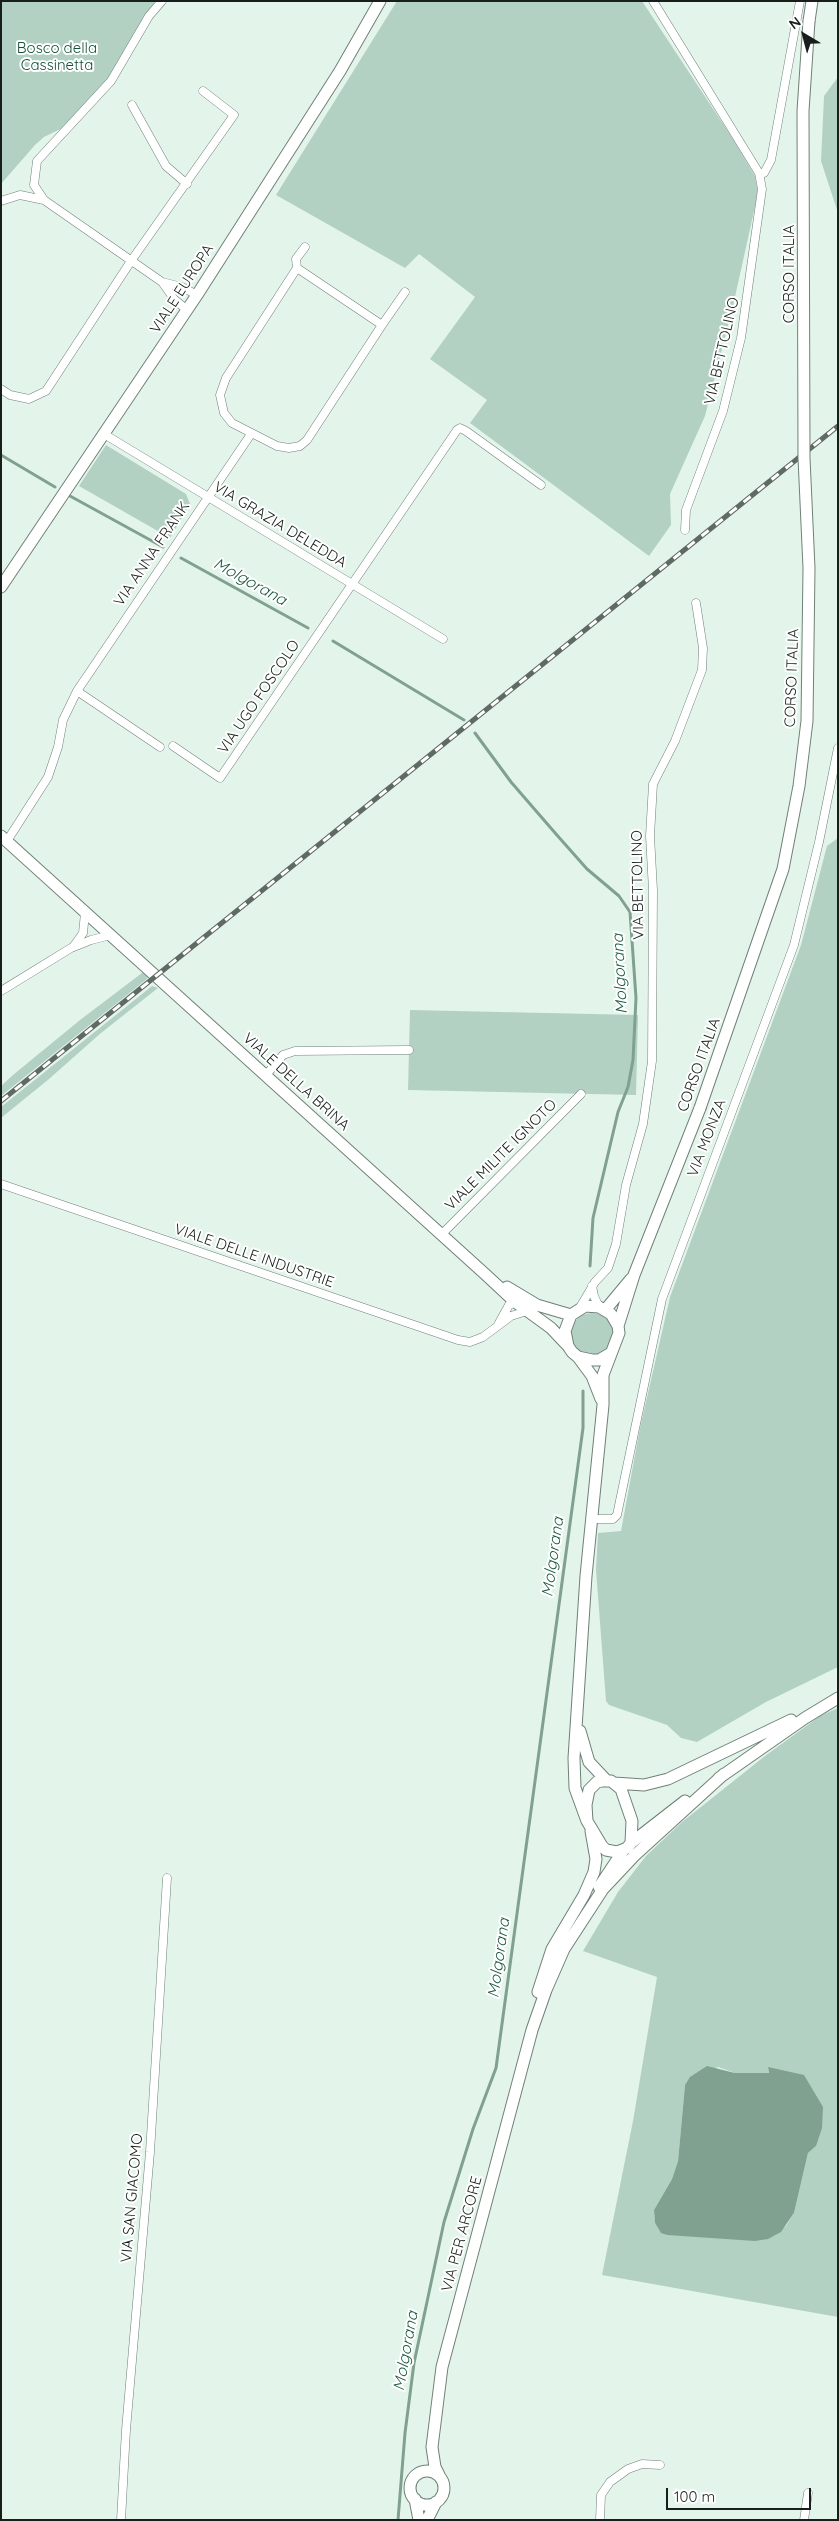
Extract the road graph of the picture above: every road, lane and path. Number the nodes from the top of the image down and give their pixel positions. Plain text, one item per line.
1 (156, 1) edge
2 (162, 1) edge
3 (380, 1) edge
4 (653, 1) edge
5 (800, 1) edge
6 (812, 1) edge
7 (149, 16) junction
8 (203, 91) dead end
9 (132, 105) dead end
10 (759, 172) junction
11 (187, 184) junction
12 (44, 200) junction
13 (1, 201) edge
14 (304, 247) dead end
15 (131, 261) junction
16 (297, 268) junction
17 (162, 282) junction
18 (404, 292) dead end
19 (197, 295) junction
20 (187, 310) junction
21 (382, 325) junction
22 (1, 389) edge
23 (104, 434) junction
24 (251, 434) junction
25 (541, 485) dead end
26 (208, 497) junction
27 (685, 530) dead end
28 (353, 584) junction
29 (1, 587) edge
30 (696, 603) dead end
31 (443, 639) dead end
32 (77, 690) junction
33 (173, 746) dead end
34 (160, 747) dead end
35 (838, 748) edge
36 (4, 838) edge
37 (85, 913) junction
38 (111, 936) junction
39 (71, 948) junction
40 (1, 991) edge
41 (410, 1050) dead end
42 (266, 1075) junction
43 (581, 1094) dead end
44 (1, 1184) edge
45 (441, 1235) junction
46 (484, 1274) junction
47 (634, 1275) junction
48 (592, 1286) junction
49 (514, 1301) junction
50 (532, 1308) junction
51 (602, 1308) junction
52 (575, 1312) junction
53 (618, 1326) junction
54 (497, 1327) junction
55 (568, 1346) junction
56 (611, 1353) junction
57 (578, 1357) junction
58 (603, 1405) junction
59 (592, 1519) junction
60 (838, 1698) edge
61 (578, 1717) junction
62 (724, 1774) junction
63 (610, 1782) junction
64 (589, 1826) junction
65 (627, 1847) junction
66 (167, 1878) dead end
67 (578, 1926) junction
68 (532, 2030) junction
69 (432, 2447) junction
70 (660, 2465) dead end
71 (420, 2472) junction
72 (438, 2475) junction
73 (808, 2493) dead end
74 (415, 2499) junction
75 (436, 2502) junction
76 (121, 2520) edge
77 (419, 2520) edge
78 (428, 2520) edge
79 (600, 2520) edge
80 (804, 2520) edge

1 - 7 street
2 - 7 street
3 - 19 main road, VIALE EUROPA
4 - 10 street
5 - 10 street
6 - 47 main road, CORSO ITALIA, bridge
7 - 12 street
8 - 11 street
9 - 11 street
10 - 27 street, VIA BETTOLINO
11 - 15 street
12 - 13 street
12 - 15 street
14 - 16 street
15 - 17 street
15 - 22 street
16 - 21 street
16 - 24 street
17 - 19 street
17 - 20 street
18 - 21 street
19 - 20 main road, VIALE EUROPA
20 - 23 main road, VIALE EUROPA
21 - 24 street
23 - 26 street, VIA GRAZIA DELEDDA
23 - 29 main road, VIALE EUROPA
24 - 26 street, VIA ANNA FRANK
25 - 28 street
26 - 28 street, VIA GRAZIA DELEDDA
26 - 32 street, VIA ANNA FRANK
28 - 31 street, VIA GRAZIA DELEDDA
28 - 33 street, VIA UGO FOSCOLO
30 - 48 street, VIA BETTOLINO
32 - 34 street
32 - 36 street, VIA ANNA FRANK
35 - 59 street, VIA MONZA
36 - 37 main road, VIALE DELLA BRINA
37 - 38 main road, VIALE DELLA BRINA
37 - 39 street
38 - 39 street
38 - 42 main road, VIALE DELLA BRINA
39 - 40 street
41 - 42 street
42 - 45 main road, VIALE DELLA BRINA
43 - 45 street, VIALE MILITE IGNOTO
44 - 54 street, VIALE DELLE INDUSTRIE
45 - 46 main road, VIALE DELLA BRINA
46 - 49 main road, VIALE DELLA BRINA
46 - 50 main road, VIALE DELLA BRINA
47 - 51 main road
47 - 53 main road, CORSO ITALIA
48 - 51 street
48 - 52 street, VIA BETTOLINO
49 - 50 main road, VIALE DELLA BRINA
49 - 54 street, VIALE DELLE INDUSTRIE
50 - 52 main road, VIALE DELLA BRINA
50 - 54 street, VIALE DELLE INDUSTRIE
50 - 55 main road, VIALE DELLA BRINA
51 - 52 main road
51 - 53 main road
52 - 55 main road
53 - 56 main road
55 - 57 main road
56 - 57 main road
56 - 58 main road
57 - 58 main road
58 - 59 main road
59 - 61 main road
60 - 62 main road
60 - 63 main road
61 - 63 main road
61 - 64 main road
62 - 65 main road
62 - 67 main road
63 - 64 main road
63 - 65 main road
64 - 65 main road
64 - 68 main road
65 - 67 main road
66 - 76 street, VIA SAN GIACOMO
67 - 68 main road
68 - 69 main road, VIA PER ARCORE
69 - 71 main road, VIA PER ARCORE
69 - 72 main road, VIA PER ARCORE
70 - 79 street
71 - 72 main road
71 - 74 main road
72 - 75 main road
73 - 80 street
74 - 75 main road
74 - 77 main road
75 - 78 main road

